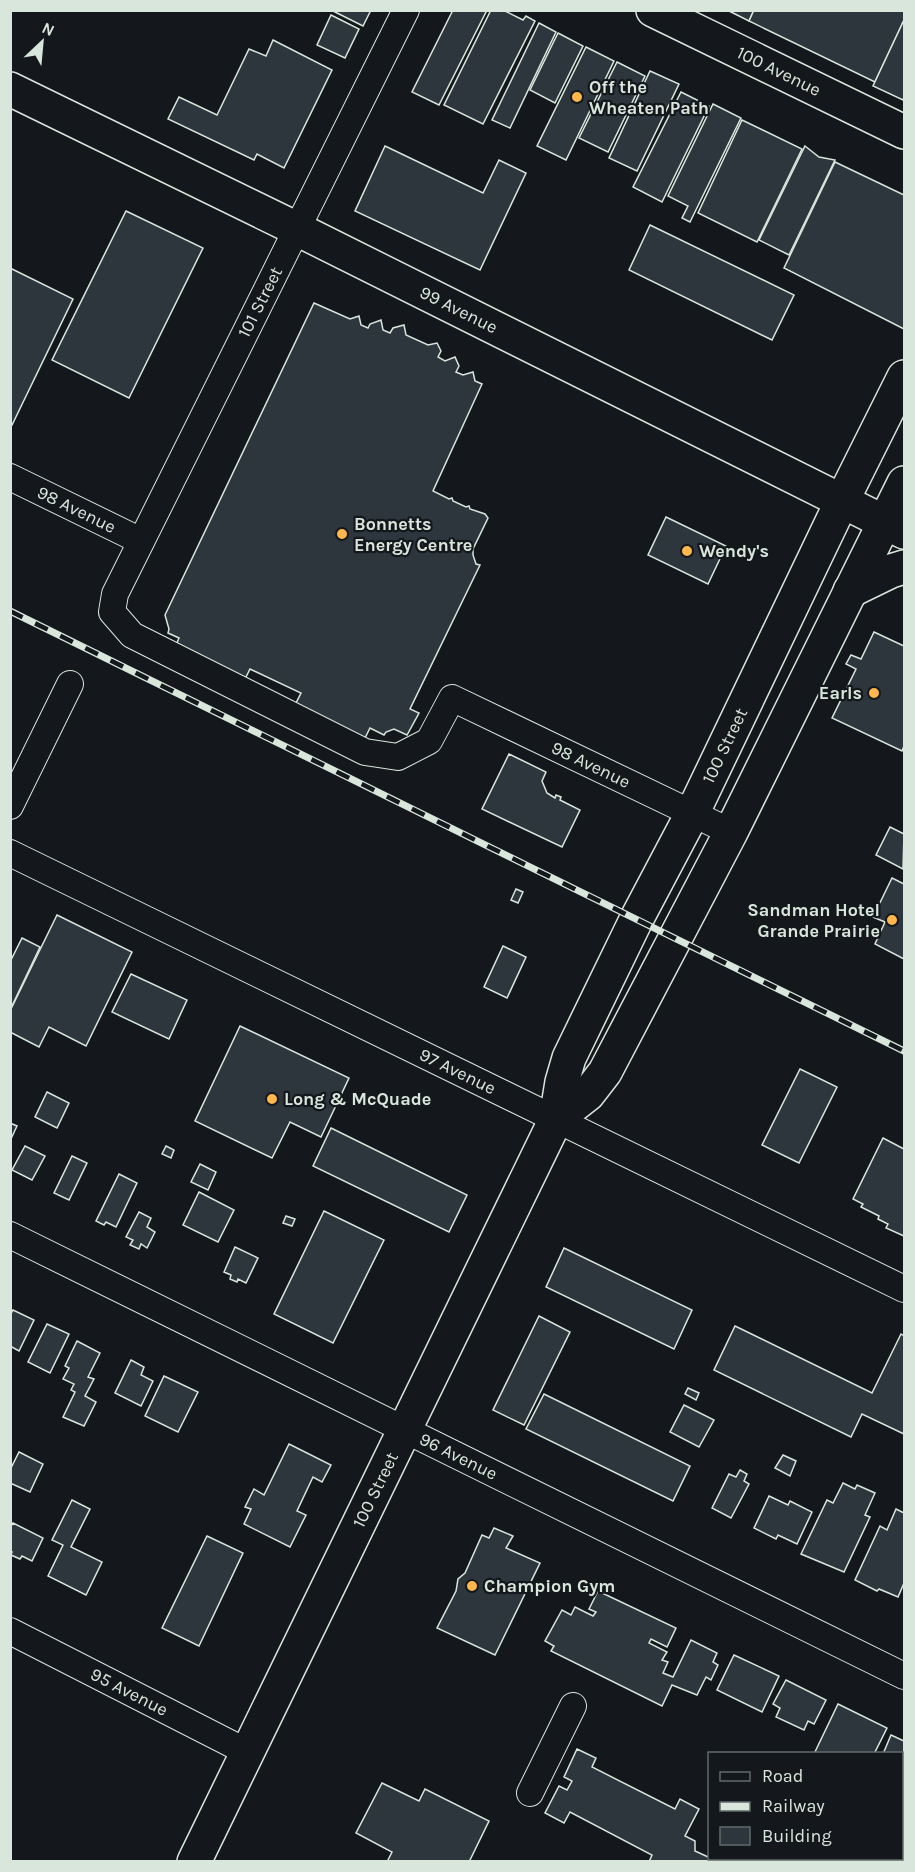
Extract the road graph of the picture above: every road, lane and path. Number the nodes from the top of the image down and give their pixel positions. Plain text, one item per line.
1 (406, 10) edge
2 (653, 10) edge
3 (10, 89) edge
4 (904, 132) edge
5 (297, 229) junction
6 (904, 377) edge
7 (10, 477) edge
8 (904, 483) edge
9 (842, 501) junction
10 (895, 527) edge
11 (141, 541) junction
12 (904, 567) edge
13 (850, 591) junction
14 (70, 684) dead end
15 (452, 698) joint
16 (10, 806) edge
17 (692, 814) junction
18 (731, 832) junction
19 (10, 853) edge
20 (556, 1119) junction
21 (10, 1234) edge
22 (904, 1289) edge
23 (403, 1429) junction
24 (10, 1631) edge
25 (904, 1676) edge
26 (573, 1706) dead end
27 (247, 1752) junction
28 (530, 1793) dead end
29 (194, 1862) edge

1 - 5 street, 101 Street
2 - 4 main road, 100 Avenue
3 - 5 main road, 99 Avenue
5 - 9 main road, 99 Avenue
5 - 11 street, 101 Street
6 - 9 main road, 100 Street
7 - 11 street, 98 Avenue
8 - 10 main road, 100 Street
9 - 10 main road, 99 Avenue
9 - 17 main road, 100 Street
10 - 13 main road, 100 Street
11 - 15 street, 101 Street
12 - 13 main road
13 - 18 main road, 100 Street
14 - 16 street
15 - 17 street, 98 Avenue
17 - 18 street, 98 Avenue
17 - 20 main road, 100 Street
18 - 20 main road, 100 Street
19 - 20 street, 97 Avenue
20 - 22 street, 97 Avenue
20 - 23 main road, 100 Street
21 - 23 street, 96 Avenue
23 - 25 street, 96 Avenue
23 - 27 main road, 100 Street
24 - 27 street, 95 Avenue
26 - 28 street
27 - 29 main road, 100 Street

